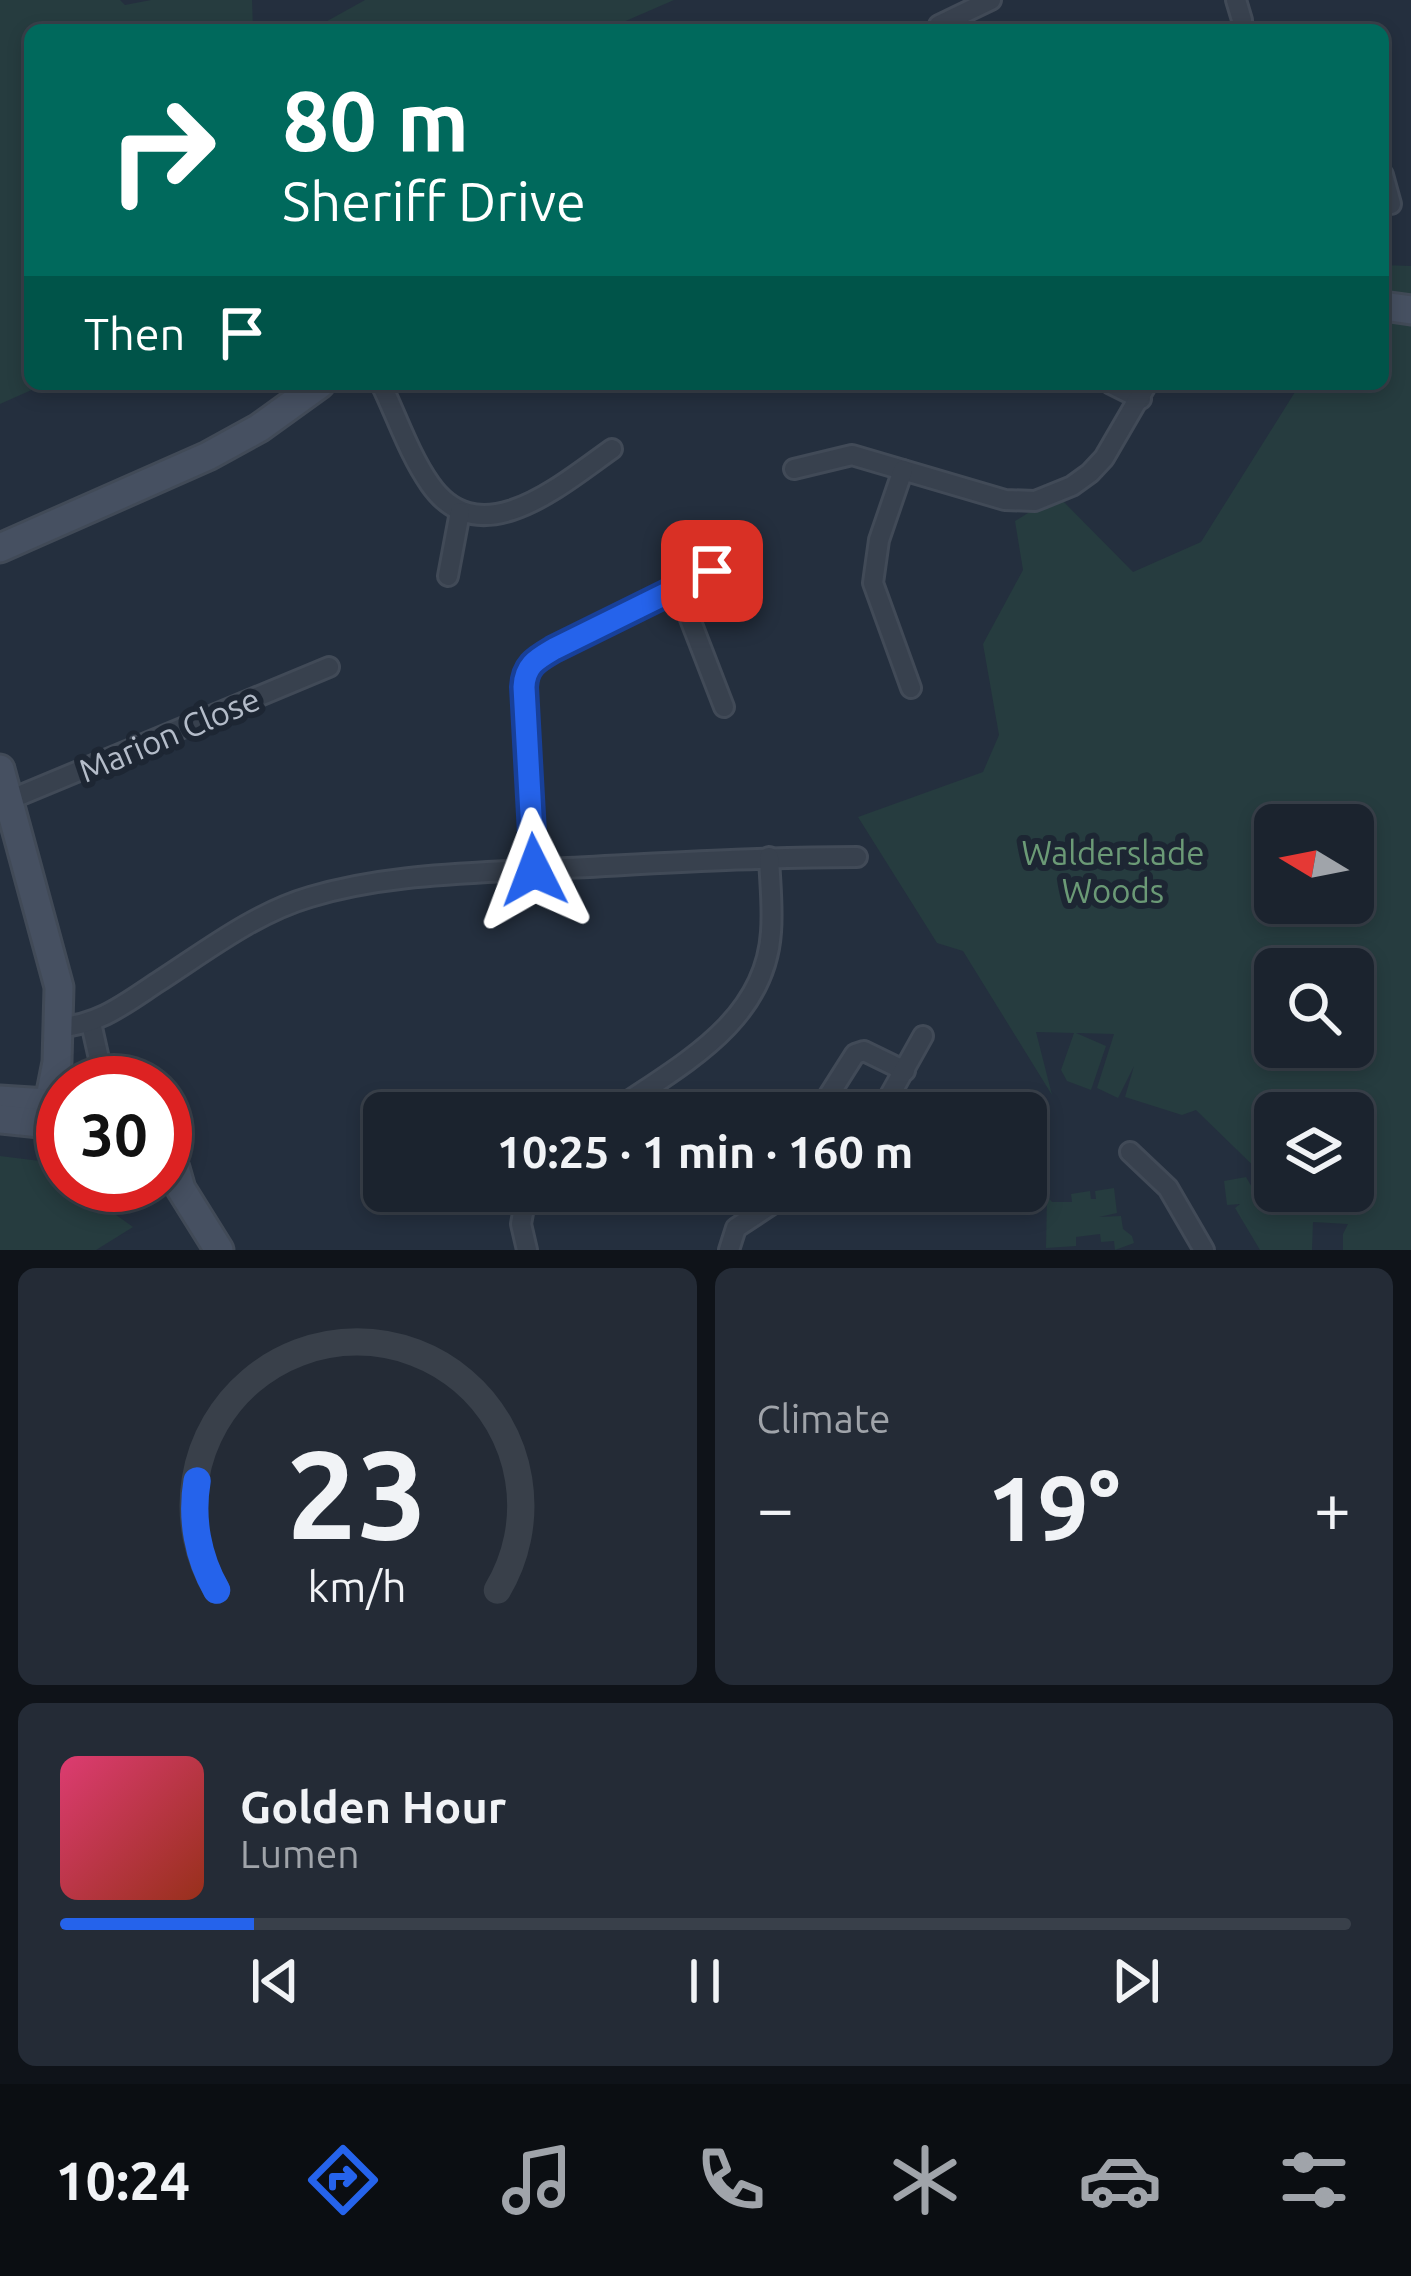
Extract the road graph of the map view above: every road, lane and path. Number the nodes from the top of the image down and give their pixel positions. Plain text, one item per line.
1 (991, 0) edge
2 (942, 24) edge
3 (1389, 197) edge
4 (1391, 204) dead end
5 (312, 390) edge
6 (384, 390) edge
7 (1144, 391) edge
8 (612, 449) dead end
9 (794, 469) dead end
10 (903, 470) junction
11 (460, 512) junction
12 (0, 548) edge
13 (712, 571) dead end
14 (448, 576) dead end
15 (678, 588) junction
16 (329, 667) dead end
17 (911, 688) dead end
18 (724, 707) dead end
19 (0, 769) edge
20 (9, 800) junction
21 (769, 857) junction
22 (857, 857) dead end
23 (534, 870) junction
24 (91, 1023) junction
25 (60, 1027) junction
26 (923, 1036) dead end
27 (58, 1056) edge
28 (98, 1056) edge
29 (904, 1071) junction
30 (641, 1092) edge
31 (831, 1092) edge
32 (892, 1092) edge
33 (0, 1100) edge
34 (36, 1109) edge
35 (36, 1116) edge
36 (0, 1119) edge
37 (1130, 1152) dead end
38 (192, 1211) edge
39 (523, 1212) edge
40 (760, 1212) edge
41 (1200, 1249) edge
42 (219, 1250) edge
43 (527, 1250) edge
44 (730, 1250) edge

1 - 2 street
3 - 4 street
5 - 12 street
6 - 11 street
7 - 10 street
8 - 11 street
9 - 10 street
10 - 17 street
11 - 14 street
13 - 15 street
15 - 18 street
15 - 23 street
16 - 20 street, Marion Close
19 - 20 street
20 - 25 street
21 - 22 street
21 - 23 street
21 - 30 street
23 - 24 street
24 - 25 street
24 - 28 street
25 - 27 street
26 - 29 street
29 - 31 street
29 - 32 street
33 - 34 street
35 - 36 street
37 - 41 street
38 - 42 street
39 - 43 street
40 - 44 street

